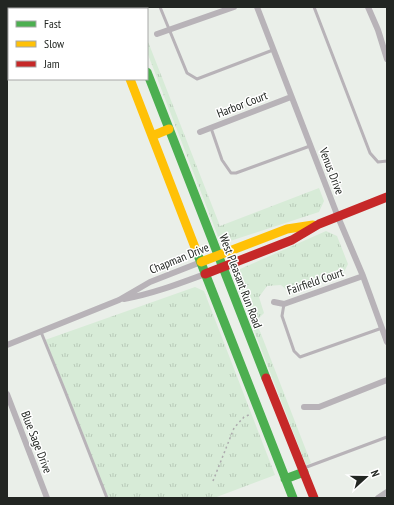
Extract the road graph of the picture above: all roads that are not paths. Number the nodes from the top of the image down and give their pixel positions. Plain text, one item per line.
1 (160, 7) edge
2 (234, 7) edge
3 (257, 7) edge
4 (314, 7) edge
5 (368, 7) edge
6 (170, 30) junction
7 (157, 34) dead end
8 (273, 50) junction
9 (387, 59) edge
10 (148, 75) edge
11 (130, 80) edge
12 (292, 97) junction
13 (211, 128) junction
14 (169, 129) junction
15 (200, 132) dead end
16 (152, 136) junction
17 (310, 146) junction
18 (387, 161) edge
19 (387, 197) edge
20 (338, 217) junction
21 (319, 224) junction
22 (218, 255) junction
23 (201, 262) junction
24 (223, 267) junction
25 (205, 274) junction
26 (363, 276) junction
27 (118, 300) junction
28 (274, 302) dead end
29 (284, 304) junction
30 (382, 328) junction
31 (41, 332) junction
32 (387, 342) edge
33 (7, 345) edge
34 (387, 380) edge
35 (7, 394) edge
36 (304, 407) dead end
37 (387, 437) edge
38 (303, 471) junction
39 (285, 479) junction
40 (387, 492) edge
41 (47, 498) edge
42 (107, 498) edge
43 (293, 498) edge
44 (314, 498) edge
45 (378, 498) edge

1 - 6 lane
2 - 6 street
3 - 8 street, Venus Drive
4 - 18 lane
5 - 9 street
6 - 7 street
6 - 8 lane
8 - 12 street, Venus Drive
10 - 14 main road, West Pleasant Run Road
11 - 16 main road
12 - 13 street, Harbor Court
12 - 17 street, Venus Drive
13 - 15 street, Harbor Court
13 - 17 lane
14 - 16 main road
14 - 22 main road, West Pleasant Run Road
16 - 23 main road
17 - 20 street, Venus Drive
19 - 20 main road, Chapman Drive
20 - 21 main road, Chapman Drive
20 - 26 street, Venus Drive
21 - 22 main road, Chapman Drive
21 - 24 main road, Chapman Drive
22 - 23 main road, Chapman Drive
22 - 24 main road, West Pleasant Run Road
23 - 25 main road
23 - 27 street, Chapman Drive
24 - 25 main road, Chapman Drive
24 - 38 main road, West Pleasant Run Road
25 - 27 street, Chapman Drive
25 - 39 main road
26 - 29 street, Fairfield Court
26 - 30 street, Venus Drive
27 - 31 street, Chapman Drive
28 - 29 street, Fairfield Court
29 - 30 lane
30 - 32 street, Venus Drive
31 - 33 street, Chapman Drive
31 - 42 lane
34 - 36 street
35 - 41 street, Blue Sage Drive
37 - 38 lane
38 - 39 main road
38 - 44 main road, West Pleasant Run Road
39 - 43 main road
40 - 45 street

